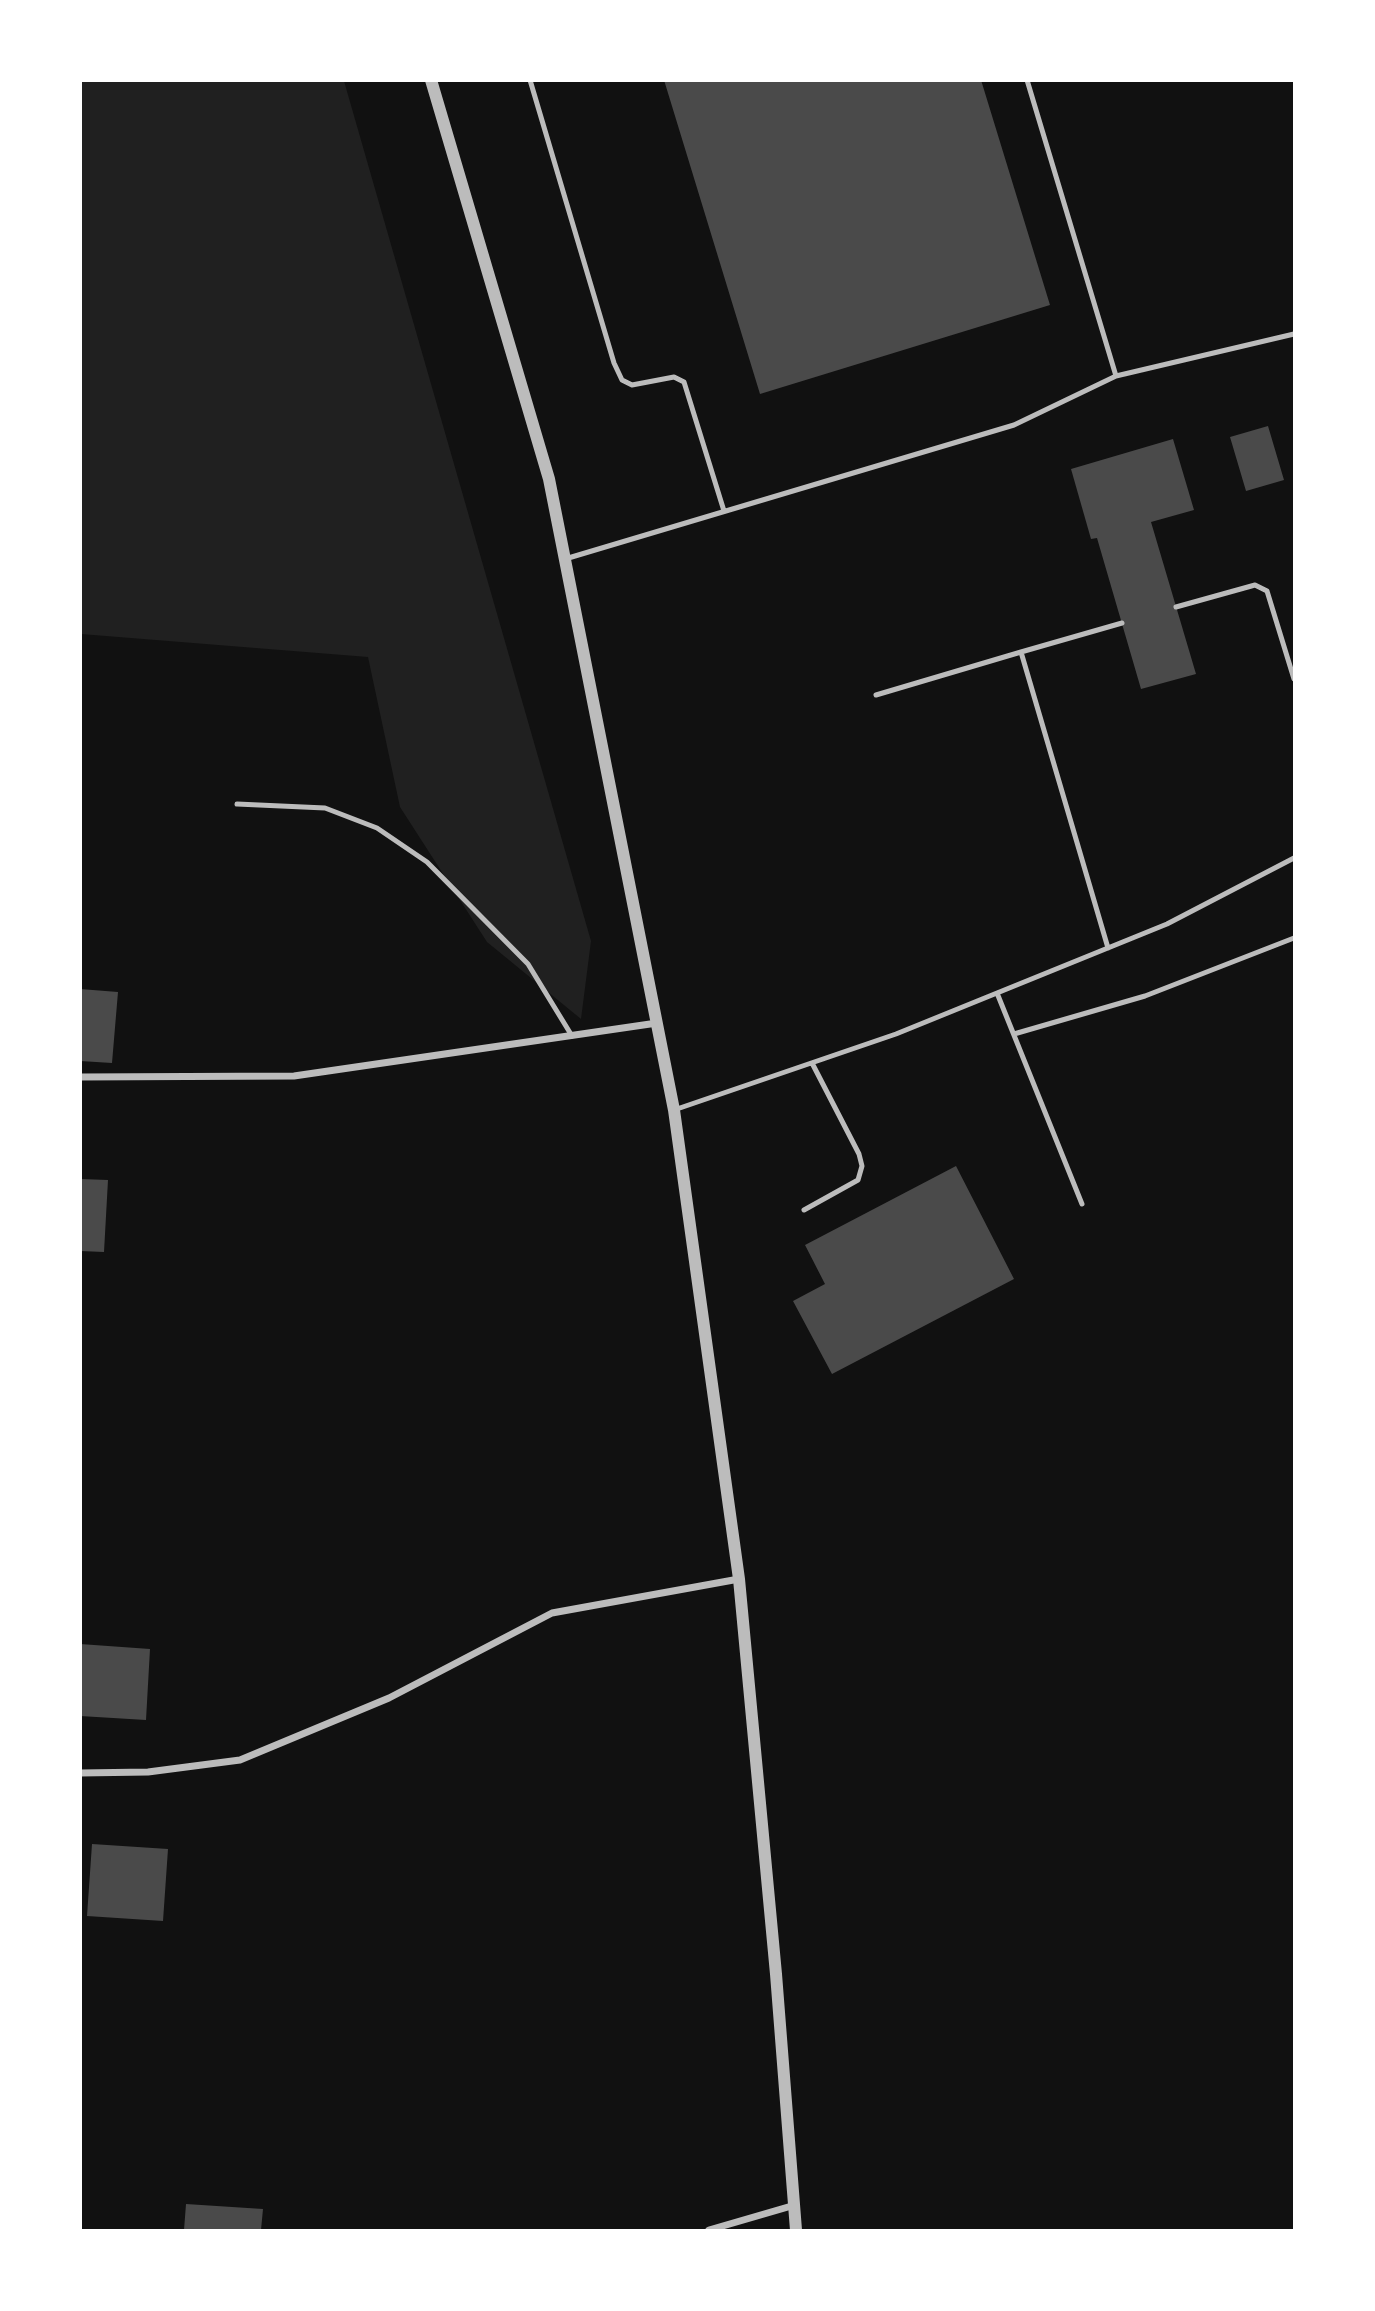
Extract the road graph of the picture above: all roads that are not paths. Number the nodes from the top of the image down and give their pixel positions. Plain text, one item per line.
1 (431, 80) edge
2 (530, 80) edge
3 (1027, 80) edge
4 (1294, 334) edge
5 (1116, 376) junction
6 (724, 511) junction
7 (565, 559) junction
8 (1176, 607) dead end
9 (1122, 623) dead end
10 (1021, 652) junction
11 (1294, 679) edge
12 (876, 695) dead end
13 (237, 804) dead end
14 (1294, 858) edge
15 (1294, 938) edge
16 (1108, 948) junction
17 (997, 993) junction
18 (658, 1023) junction
19 (1014, 1034) junction
20 (572, 1035) junction
21 (812, 1063) junction
22 (80, 1077) edge
23 (674, 1110) junction
24 (1082, 1204) dead end
25 (804, 1210) dead end
26 (738, 1579) junction
27 (80, 1773) edge
28 (795, 2205) junction
29 (709, 2231) edge
30 (796, 2231) edge

1 - 7 street
2 - 6 lane
3 - 5 lane
4 - 5 lane
5 - 6 lane
6 - 7 lane
7 - 18 street
8 - 11 lane
9 - 10 lane
10 - 12 lane
10 - 16 lane
13 - 20 lane
14 - 16 lane
15 - 19 lane
16 - 17 lane
17 - 19 lane
17 - 21 lane
18 - 20 street
18 - 23 street
19 - 24 lane
20 - 22 street
21 - 23 lane
21 - 25 lane
23 - 26 street
26 - 27 street
26 - 28 street
28 - 29 street
28 - 30 street

